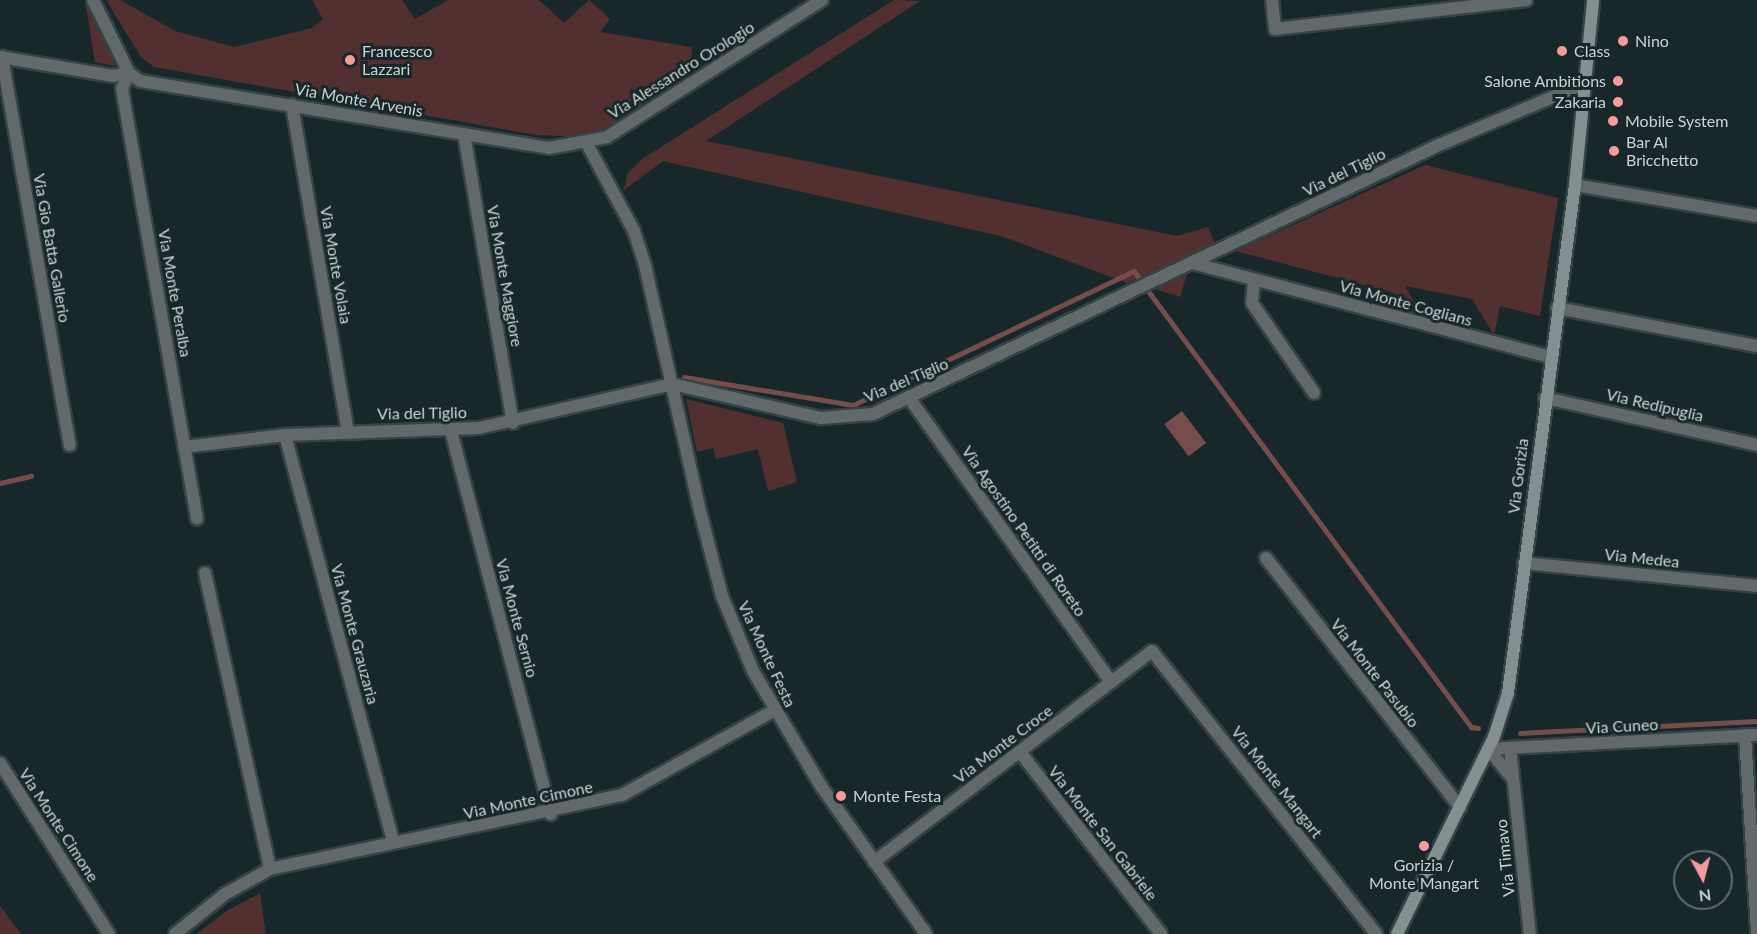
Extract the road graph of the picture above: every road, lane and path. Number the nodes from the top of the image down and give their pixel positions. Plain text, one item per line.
1 (93, 0) edge
2 (822, 0) edge
3 (1272, 0) edge
4 (1526, 0) edge
5 (1593, 0) edge
6 (1, 57) edge
7 (129, 73) junction
8 (1586, 83) junction
9 (292, 105) junction
10 (464, 134) junction
11 (587, 144) junction
12 (1575, 185) junction
13 (1757, 216) edge
14 (1192, 263) junction
15 (1254, 279) junction
16 (1557, 308) junction
17 (1757, 346) edge
18 (1550, 357) junction
19 (672, 384) junction
20 (1314, 393) dead end
21 (1545, 398) junction
22 (910, 399) junction
23 (513, 423) junction
24 (348, 431) junction
25 (451, 431) junction
26 (285, 435) junction
27 (70, 445) dead end
28 (1757, 445) edge
29 (184, 447) junction
30 (196, 519) dead end
31 (1266, 558) dead end
32 (1524, 563) junction
33 (205, 573) dead end
34 (1757, 586) edge
35 (1152, 651) joint
36 (1111, 682) junction
37 (773, 711) junction
38 (1751, 735) edge
39 (1510, 748) junction
40 (1488, 749) junction
41 (1020, 752) junction
42 (0, 763) edge
43 (1513, 779) junction
44 (1460, 807) junction
45 (551, 814) junction
46 (393, 842) junction
47 (874, 862) junction
48 (270, 869) junction
49 (109, 934) edge
50 (175, 934) edge
51 (926, 934) edge
52 (1161, 934) edge
53 (1376, 934) edge
54 (1397, 934) edge
55 (1530, 934) edge
56 (1757, 934) edge

1 - 7 street
2 - 11 street, Via Alessandro Orologio
3 - 4 street
5 - 8 street, Via Gorizia
6 - 7 street
6 - 27 street, Via Gio Batta Gallerio
7 - 9 street, Via Monte Arvenis
7 - 29 street, Via Monte Peralba
8 - 12 street, Via Gorizia
8 - 14 street, Via del Tiglio
9 - 10 street, Via Monte Arvenis
9 - 24 street, Via Monte Volaia
10 - 11 street, Via Monte Arvenis
10 - 23 street, Via Monte Maggiore
11 - 19 street, Via Monte Festa
12 - 13 street
12 - 16 street, Via Gorizia
14 - 15 street, Via Monte Coglians
14 - 22 street, Via del Tiglio
15 - 18 street, Via Monte Coglians
15 - 20 street
16 - 17 street
16 - 18 street, Via Gorizia
18 - 21 street, Via Gorizia
19 - 22 street, Via del Tiglio
19 - 23 street, Via del Tiglio
19 - 37 street, Via Monte Festa
21 - 28 street, Via Redipuglia
21 - 32 street, Via Gorizia
22 - 36 street, Via Agostino Petitti di Roreto
23 - 25 street, Via del Tiglio
24 - 25 street, Via del Tiglio
24 - 26 street, Via del Tiglio
25 - 45 street, Via Monte Sernio
26 - 29 street, Via del Tiglio
26 - 46 street, Via Monte Grauzaria
29 - 30 street, Via Monte Peralba
31 - 44 street, Via Monte Pasubio
32 - 34 street, Via Medea
32 - 40 street, Via Gorizia
33 - 48 street
35 - 36 street, Via Monte Croce
35 - 53 street, Via Monte Mangart
36 - 41 street, Via Monte Croce
37 - 45 street, Via Monte Cimone
37 - 47 street, Via Monte Festa
38 - 39 street, Via Cuneo
38 - 56 street
39 - 40 street, Via Cuneo
39 - 43 street, Via Timavo
40 - 43 street
40 - 44 street, Via Gorizia
41 - 47 street, Via Monte Croce
41 - 52 street, Via Monte San Gabriele
42 - 49 street, Via Monte Cimone
43 - 55 street, Via Timavo
44 - 54 street, Via Gorizia
45 - 46 street, Via Monte Cimone
46 - 48 street, Via Monte Cimone
47 - 51 street, Via Monte Festa
48 - 50 street, Via Monte Cimone

